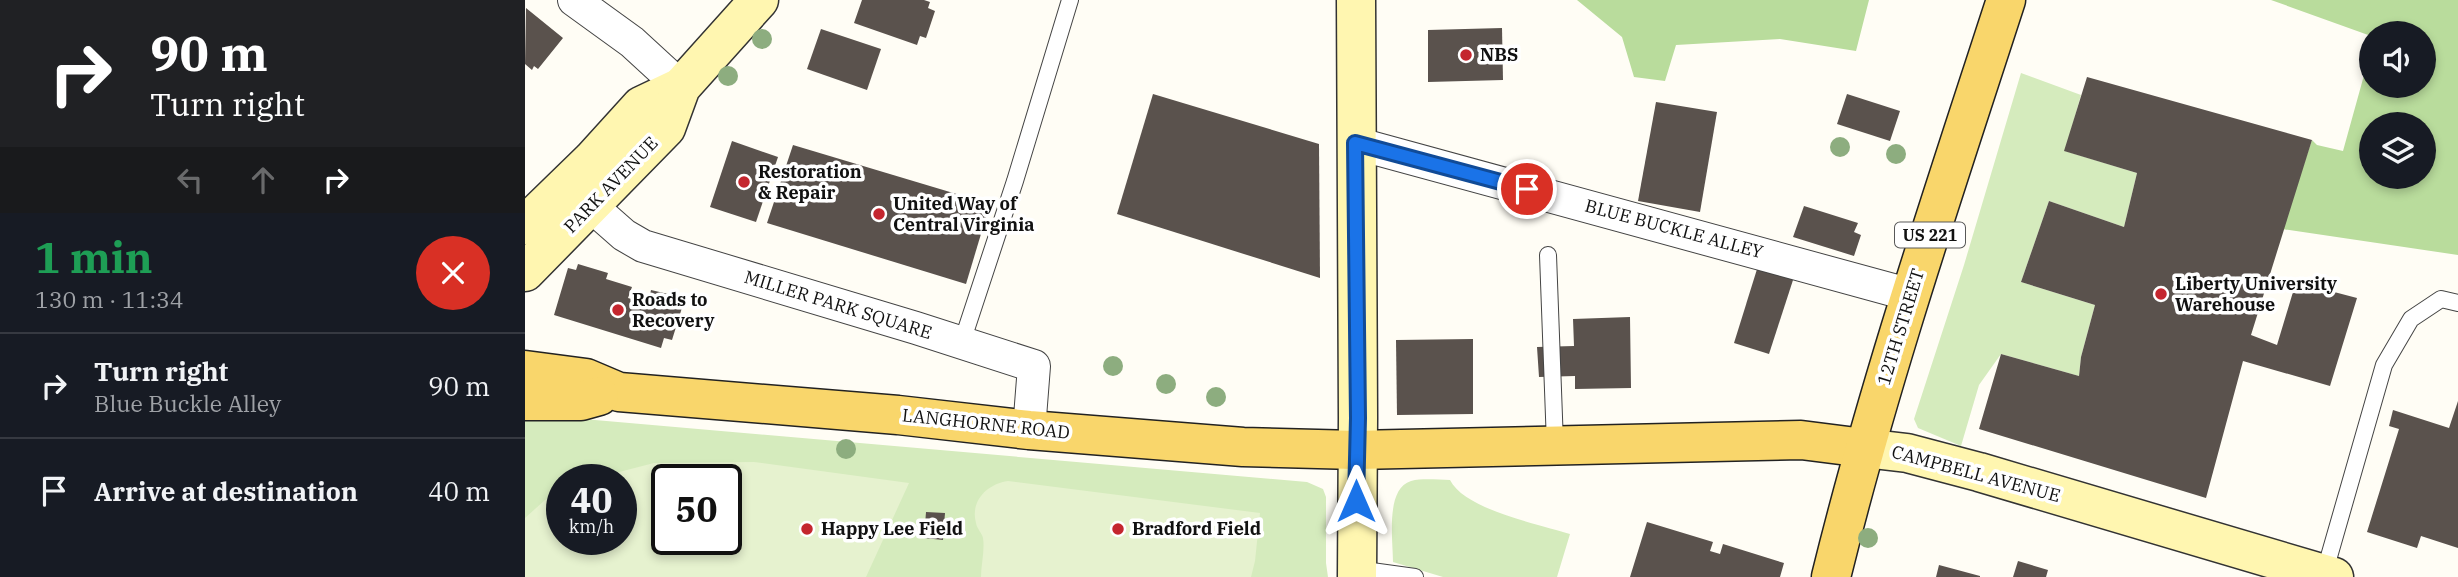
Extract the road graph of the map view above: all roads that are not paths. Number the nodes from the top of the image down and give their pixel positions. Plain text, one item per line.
1 (574, 0) edge
2 (759, 0) edge
3 (1070, 0) edge
4 (1356, 0) edge
5 (2005, 0) edge
6 (681, 87) junction
7 (1355, 143) junction
8 (591, 206) junction
9 (525, 225) edge
10 (1548, 255) dead end
11 (525, 272) edge
12 (1912, 295) junction
13 (2458, 303) edge
14 (962, 342) junction
15 (525, 370) edge
16 (615, 391) junction
17 (525, 401) edge
18 (1029, 430) junction
19 (1555, 444) junction
20 (1864, 448) junction
21 (1356, 450) junction
22 (1357, 573) edge
23 (2329, 576) edge
24 (1415, 577) edge
25 (1831, 577) edge

1 - 6 street
2 - 6 main road, PARK AVENUE
3 - 14 lane
4 - 7 main road
5 - 12 main road, 12TH STREET / US 221
6 - 8 main road, PARK AVENUE
6 - 9 main road, PARK AVENUE
7 - 12 street, BLUE BUCKLE ALLEY
7 - 21 main road
8 - 11 main road, PARK AVENUE
8 - 14 street, MILLER PARK SQUARE
10 - 19 lane
12 - 20 main road, 12TH STREET / US 221
13 - 23 lane
14 - 18 street, MILLER PARK SQUARE
15 - 16 main road, LANGHORNE ROAD
16 - 17 main road, LANGHORNE ROAD
16 - 18 main road, LANGHORNE ROAD
18 - 21 main road, LANGHORNE ROAD
19 - 20 main road, CAMPBELL AVENUE
19 - 21 main road, CAMPBELL AVENUE
20 - 23 main road, CAMPBELL AVENUE
20 - 25 main road, 12TH STREET / US 221
21 - 22 main road
22 - 24 lane

